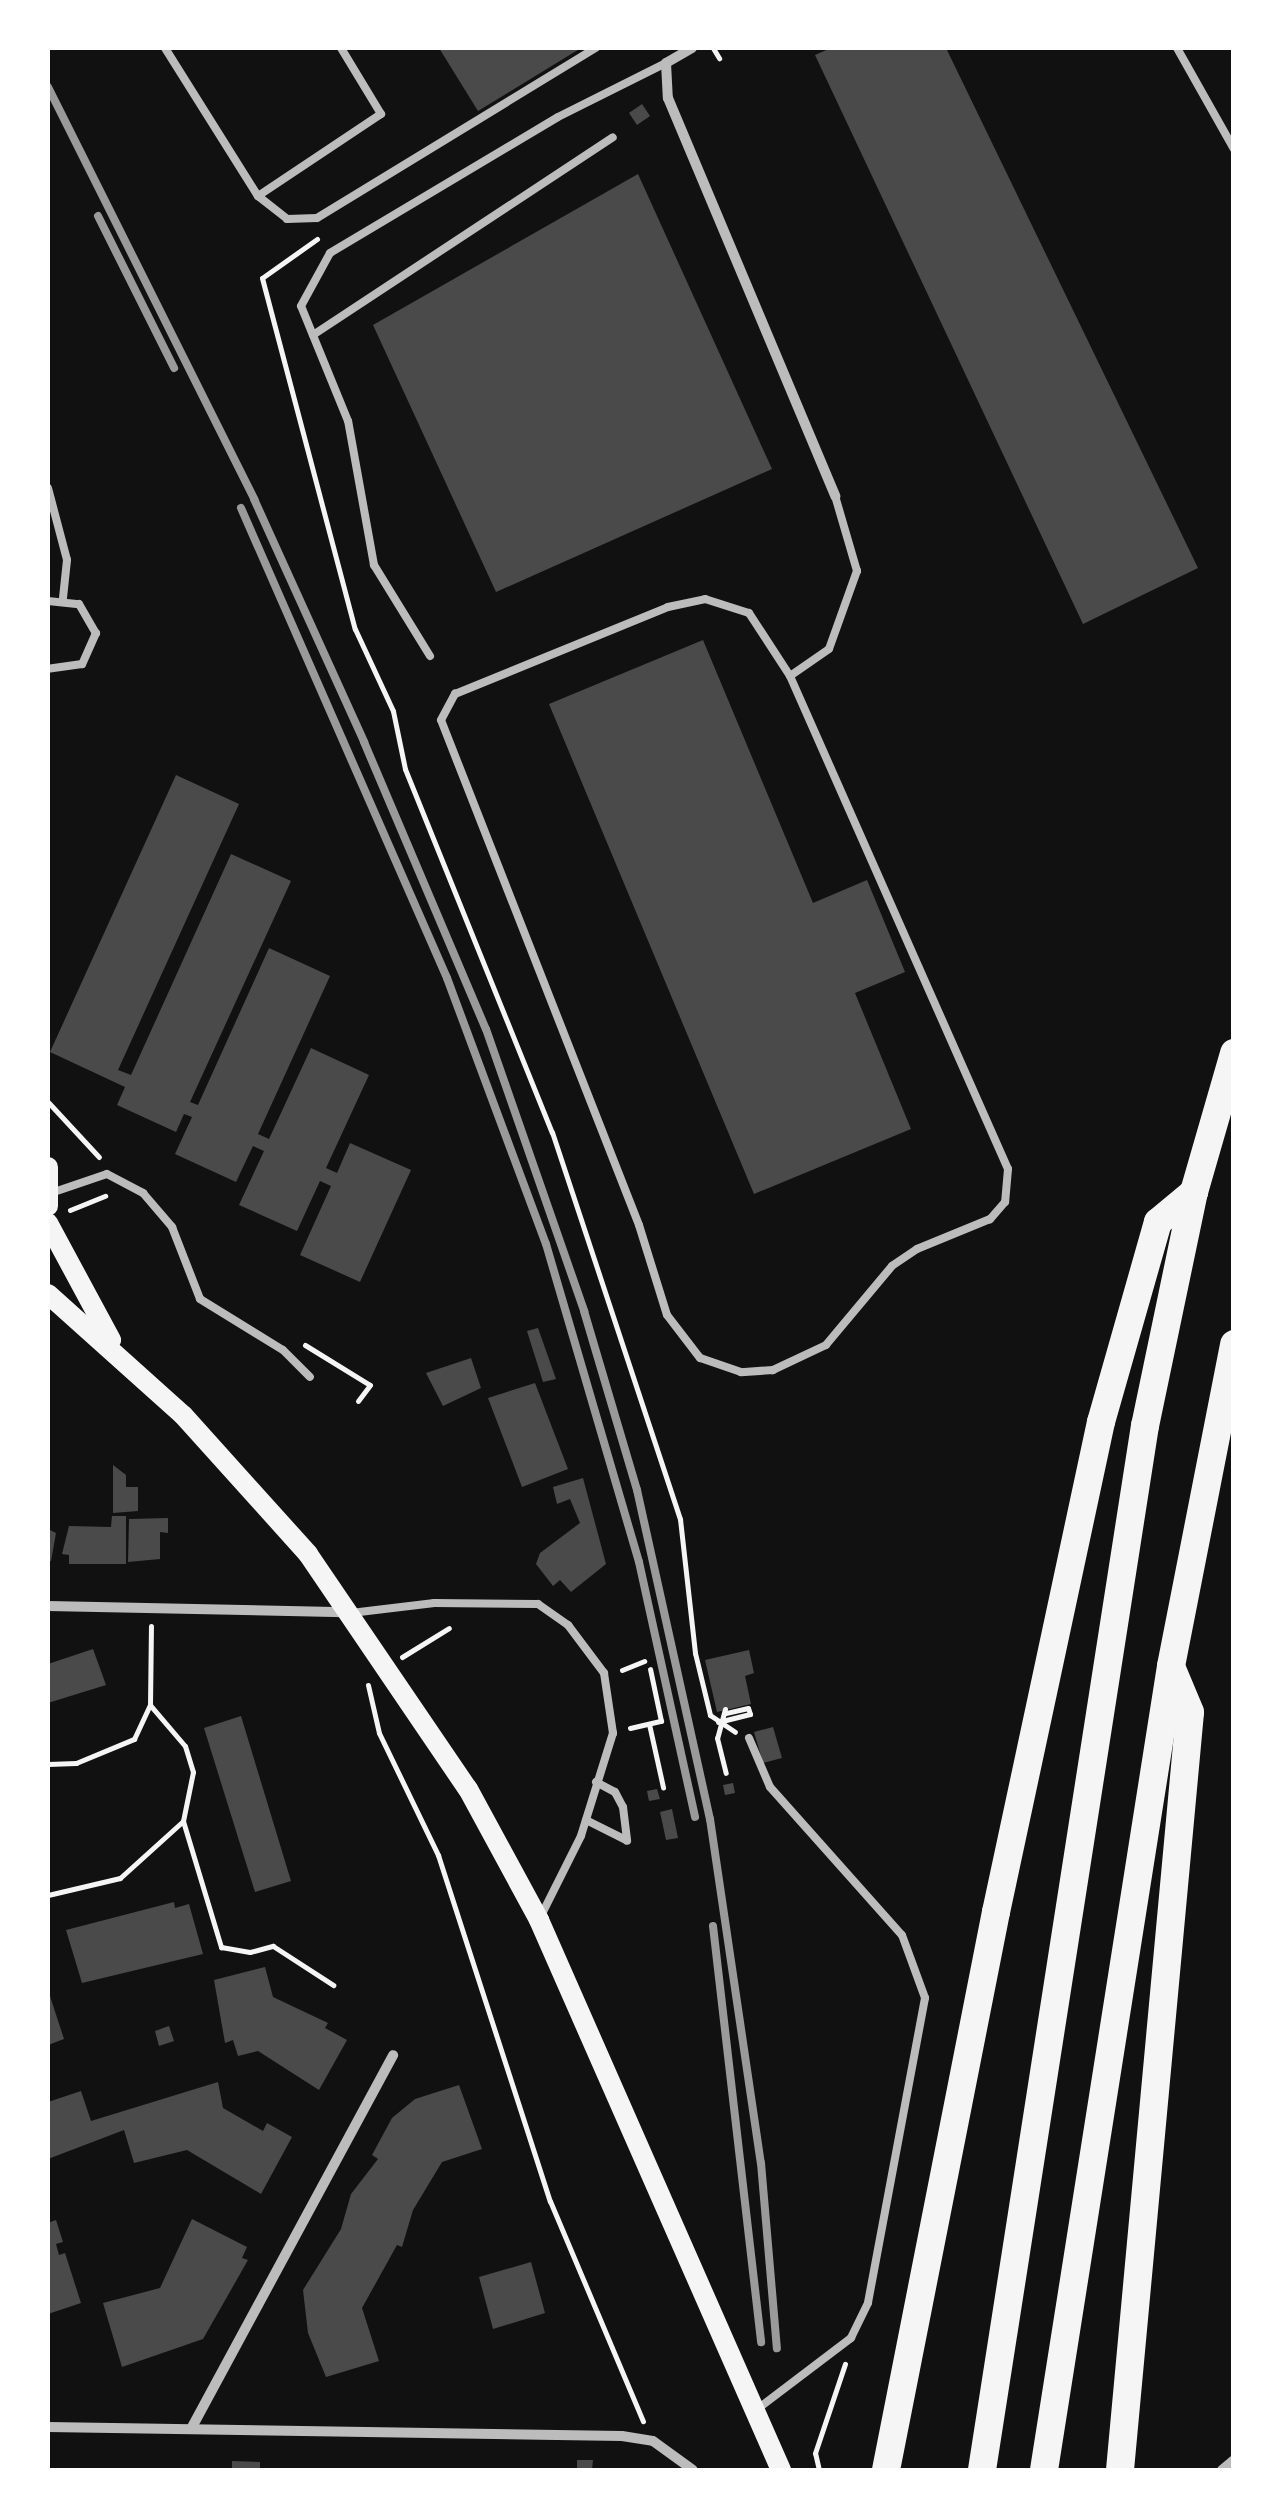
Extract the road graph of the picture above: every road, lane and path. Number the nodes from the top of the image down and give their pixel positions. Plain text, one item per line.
1 (165, 48) edge
2 (340, 48) edge
3 (596, 48) edge
4 (692, 48) edge
5 (712, 48) edge
6 (1177, 48) edge
7 (718, 58) dead end
8 (666, 63) junction
9 (614, 137) dead end
10 (1234, 149) edge
11 (258, 196) junction
12 (262, 278) dead end
13 (313, 336) junction
14 (48, 488) edge
15 (835, 496) joint
16 (63, 598) junction
17 (48, 601) edge
18 (430, 656) dead end
19 (48, 669) edge
20 (790, 676) junction
21 (1234, 1053) edge
22 (48, 1168) edge
23 (1194, 1192) junction
24 (106, 1196) dead end
25 (53, 1208) edge
26 (48, 1294) edge
27 (1234, 1344) edge
28 (120, 1354) junction
29 (310, 1377) dead end
30 (48, 1606) edge
31 (151, 1608) junction
32 (351, 1613) junction
33 (449, 1628) dead end
34 (408, 1653) dead end
35 (644, 1661) dead end
36 (1172, 1666) junction
37 (622, 1670) dead end
38 (650, 1670) dead end
39 (364, 1693) dead end
40 (150, 1705) junction
41 (718, 1722) junction
42 (649, 1724) junction
43 (725, 1727) dead end
44 (630, 1728) dead end
45 (749, 1738) dead end
46 (48, 1764) edge
47 (726, 1773) dead end
48 (596, 1782) junction
49 (664, 1787) dead end
50 (586, 1820) junction
51 (183, 1821) junction
52 (48, 1895) edge
53 (539, 1920) junction
54 (333, 1985) dead end
55 (394, 2054) dead end
56 (852, 2338) junction
57 (752, 2413) junction
58 (640, 2418) dead end
59 (894, 2426) junction
60 (48, 2427) edge
61 (191, 2429) junction
62 (1234, 2460) edge
63 (693, 2470) edge
64 (780, 2470) edge
65 (819, 2470) edge
66 (868, 2470) edge
67 (886, 2470) edge
68 (982, 2470) edge
69 (1044, 2470) edge
70 (1120, 2470) edge
71 (1222, 2470) edge

1 - 11 lane
2 - 11 lane
3 - 11 lane
4 - 8 street
5 - 7 path
6 - 10 lane
8 - 13 lane
8 - 15 street
9 - 13 lane
12 - 41 path
13 - 18 lane
14 - 16 lane
15 - 20 lane
16 - 17 lane
16 - 19 lane
20 - 20 lane
21 - 23 highway
22 - 25 main road
23 - 59 highway
23 - 68 highway
24 - 25 path
25 - 28 main road
25 - 29 lane
26 - 28 main road
27 - 36 highway
28 - 32 main road
30 - 31 street
31 - 32 street
31 - 40 path
32 - 48 lane
32 - 53 main road
33 - 34 path
35 - 37 path
36 - 69 highway
36 - 70 highway
38 - 42 path
39 - 58 path
40 - 46 path
40 - 51 path
41 - 41 path
41 - 43 path
41 - 47 path
42 - 44 path
42 - 49 path
45 - 56 lane
48 - 50 lane
48 - 50 lane
50 - 53 lane
51 - 52 path
51 - 54 path
53 - 57 main road
55 - 61 street
56 - 57 lane
56 - 65 path
57 - 64 main road
59 - 66 highway
59 - 67 highway
60 - 61 street
61 - 63 street
62 - 71 street

